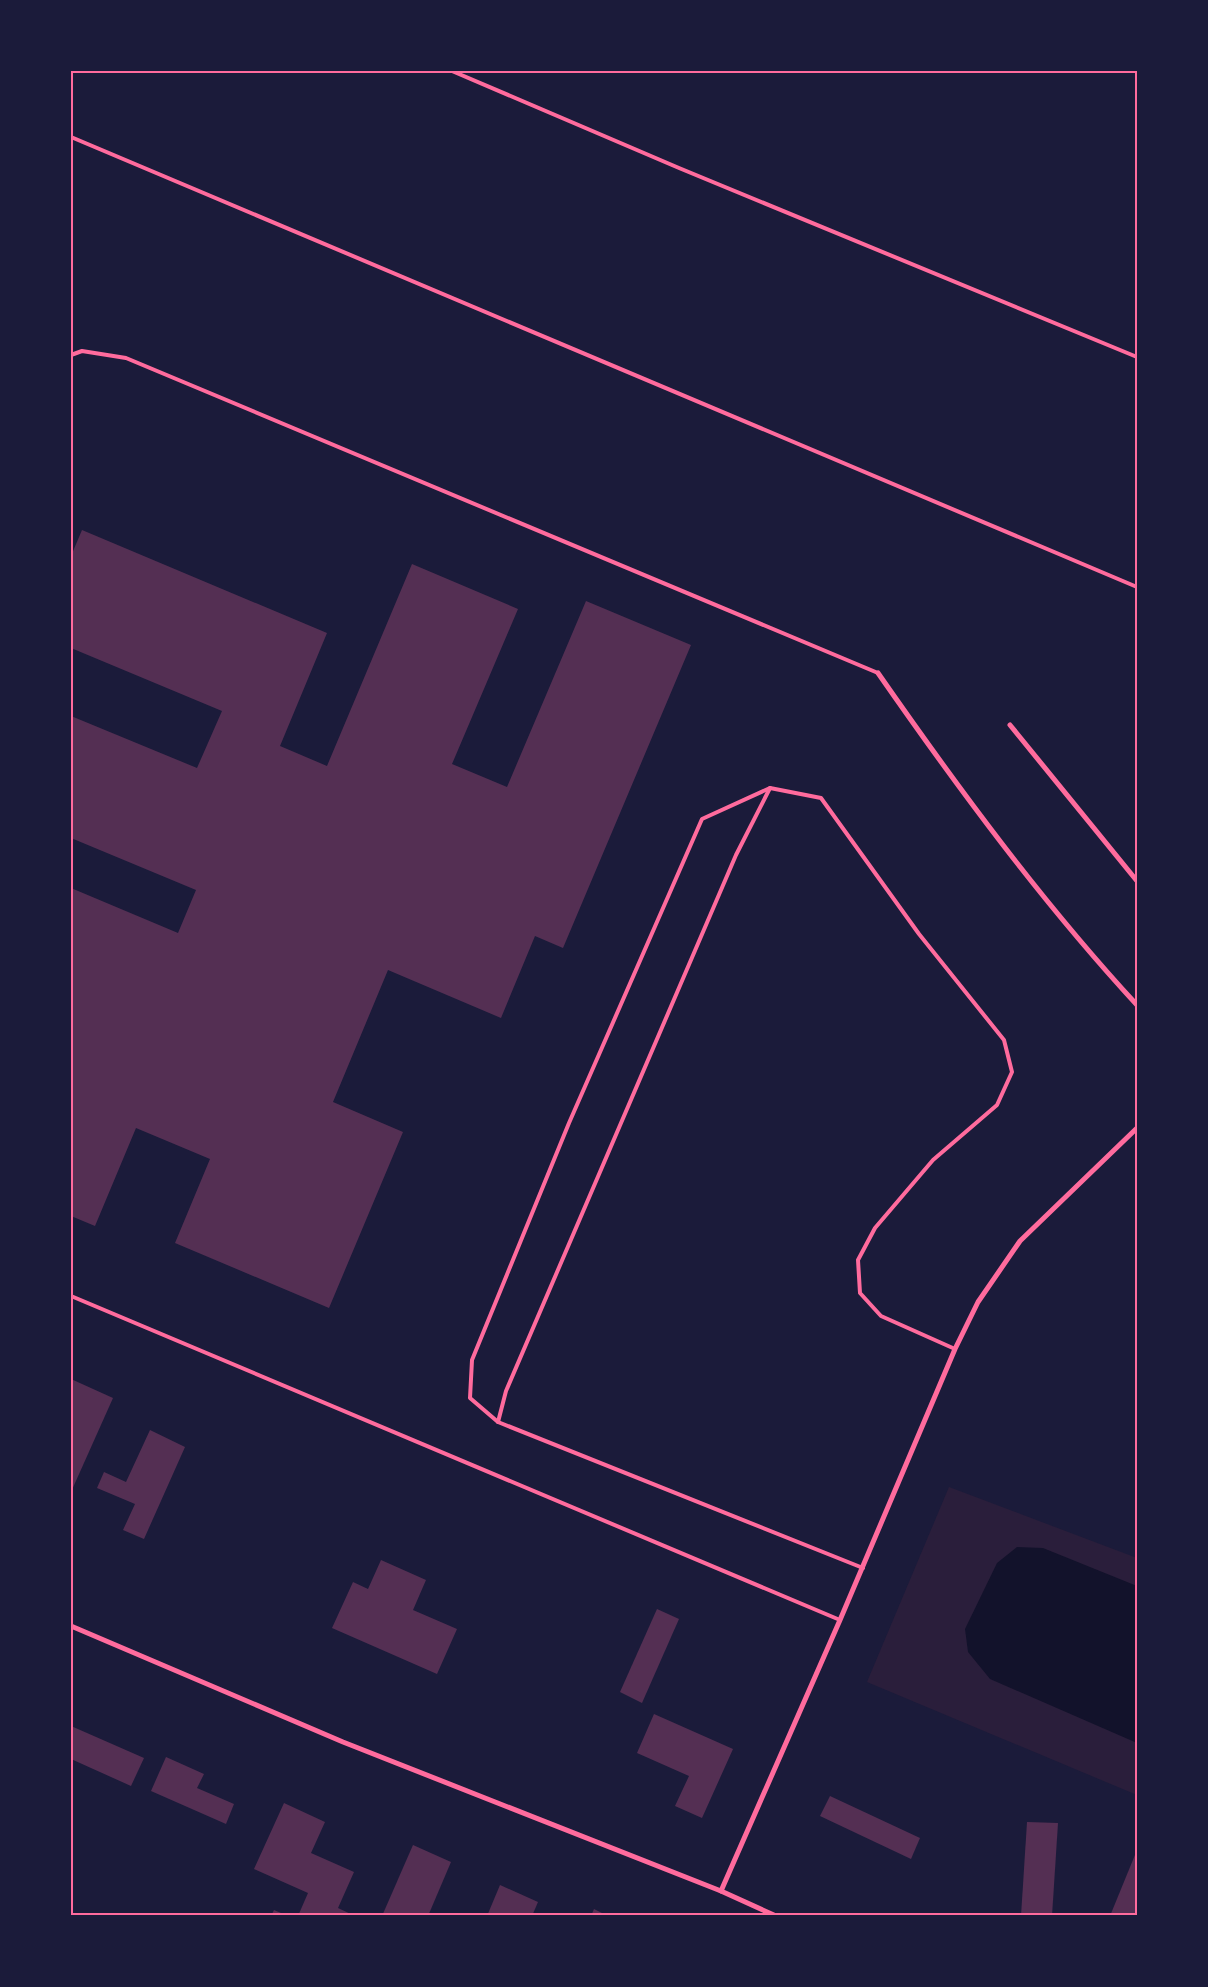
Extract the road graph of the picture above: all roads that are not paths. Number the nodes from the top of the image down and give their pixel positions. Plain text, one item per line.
1 (452, 71) edge
2 (71, 137) edge
3 (71, 356) edge
4 (1137, 357) edge
5 (1137, 587) edge
6 (878, 674) joint
7 (1010, 725) dead end
8 (770, 788) junction
9 (1137, 881) edge
10 (1137, 1006) edge
11 (1137, 1128) edge
12 (71, 1296) edge
13 (955, 1349) junction
14 (498, 1422) junction
15 (862, 1568) junction
16 (840, 1620) junction
17 (71, 1626) edge
18 (721, 1891) junction
19 (776, 1916) edge

1 - 4 lane
2 - 5 lane
3 - 6 lane
6 - 10 street
7 - 9 street
8 - 13 lane
8 - 14 lane
8 - 14 lane
11 - 13 street
12 - 16 lane
13 - 15 street
14 - 15 lane
15 - 16 street
16 - 18 street
17 - 18 street
18 - 19 street

